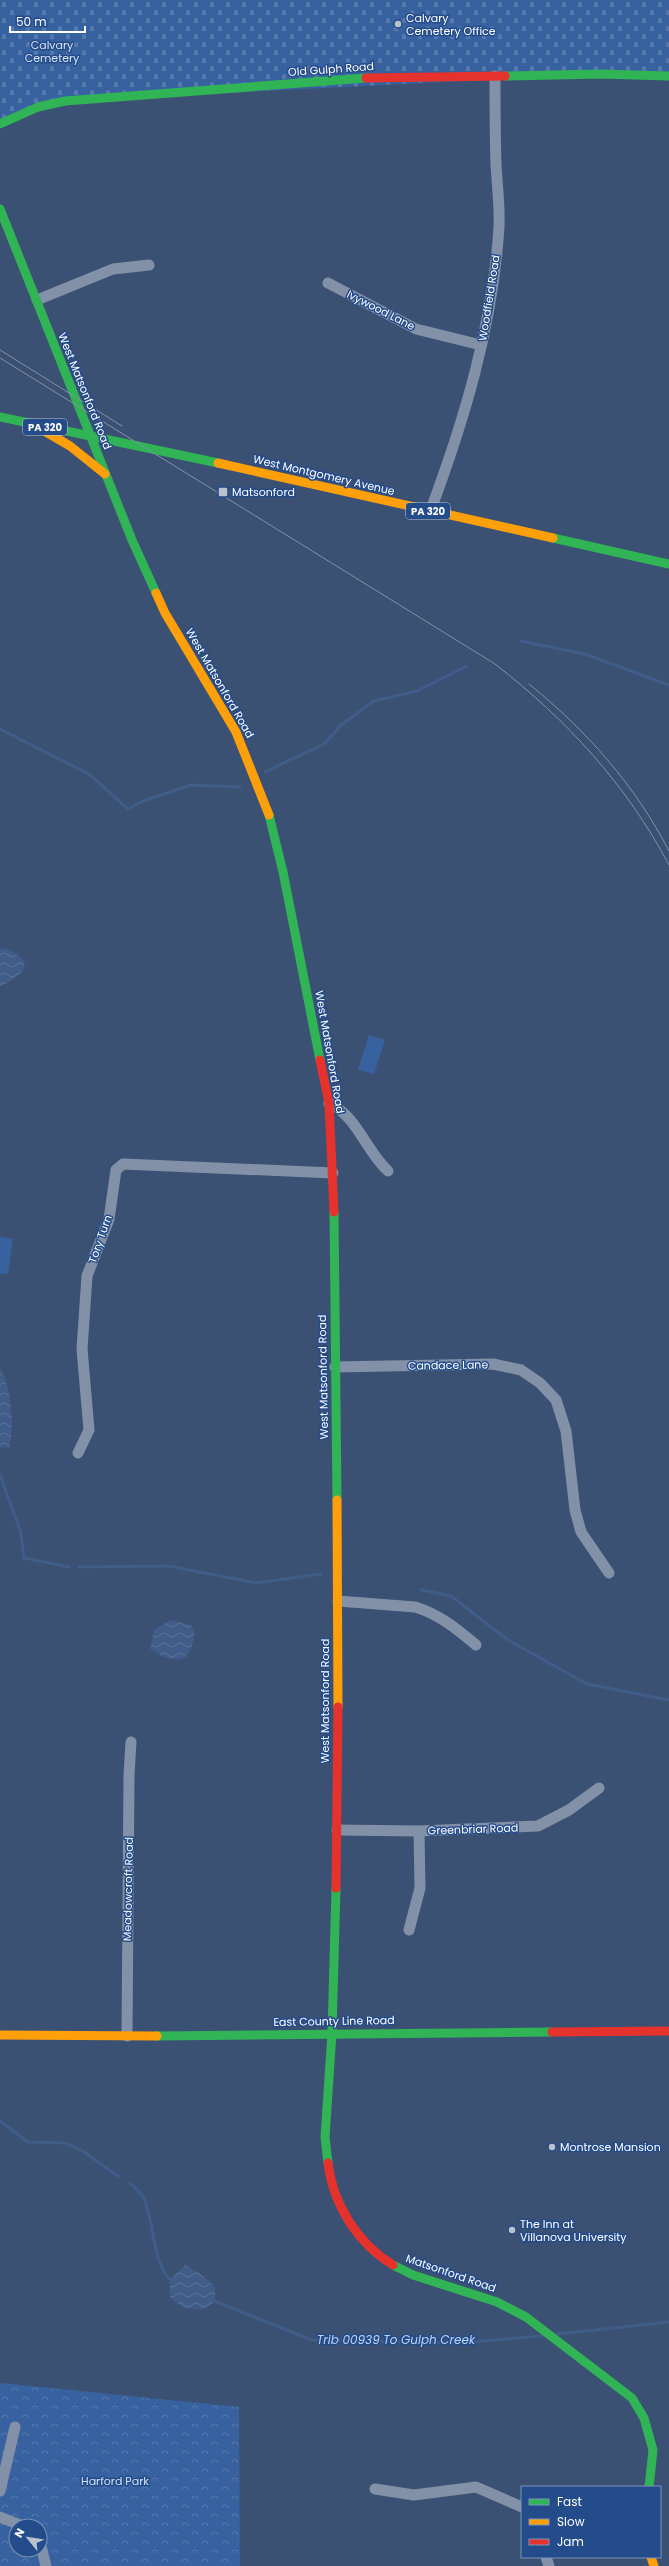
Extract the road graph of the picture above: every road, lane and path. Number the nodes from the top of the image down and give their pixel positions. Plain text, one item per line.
1 (495, 76) junction
2 (669, 76) edge
3 (0, 124) edge
4 (0, 209) edge
5 (148, 265) dead end
6 (328, 284) dead end
7 (37, 300) junction
8 (481, 345) junction
9 (0, 417) edge
10 (31, 424) junction
11 (90, 437) junction
12 (105, 474) junction
13 (430, 512) junction
14 (669, 564) edge
15 (329, 1103) junction
16 (388, 1171) dead end
17 (333, 1173) junction
18 (335, 1367) junction
19 (78, 1453) dead end
20 (609, 1573) dead end
21 (338, 1601) junction
22 (476, 1644) dead end
23 (131, 1742) dead end
24 (599, 1788) dead end
25 (337, 1830) junction
26 (419, 1831) junction
27 (410, 1930) dead end
28 (669, 2031) edge
29 (332, 2033) junction
30 (0, 2035) edge
31 (126, 2036) junction
32 (15, 2427) dead end
33 (649, 2486) edge
34 (375, 2489) dead end
35 (0, 2491) edge
36 (521, 2507) edge

1 - 2 main road, Old Gulph Road
1 - 3 main road, Old Gulph Road
1 - 8 street, Woodfield Road
4 - 7 main road, West Matsonford Road
5 - 7 street
6 - 8 street, Ivywood Lane
7 - 11 main road, West Matsonford Road
8 - 13 street, Woodfield Road
9 - 10 main road, PA 320
10 - 11 main road, PA 320
10 - 12 main road
11 - 12 main road, West Matsonford Road
11 - 13 main road, West Montgomery Avenue / PA 320
12 - 15 main road, West Matsonford Road
13 - 14 main road, West Montgomery Avenue / PA 320
15 - 16 street
15 - 17 main road, West Matsonford Road
17 - 18 main road, West Matsonford Road
17 - 19 street, Tory Turn
18 - 20 street, Candace Lane
18 - 21 main road, West Matsonford Road
21 - 22 street
21 - 25 main road, West Matsonford Road
23 - 31 street, Meadowcroft Road
24 - 26 street, Greenbriar Road
25 - 26 street, Greenbriar Road
25 - 29 main road, West Matsonford Road
26 - 27 street
28 - 29 main road, East County Line Road
29 - 31 main road, East County Line Road
29 - 33 main road, Matsonford Road
30 - 31 main road, East County Line Road
32 - 35 street
34 - 36 street

